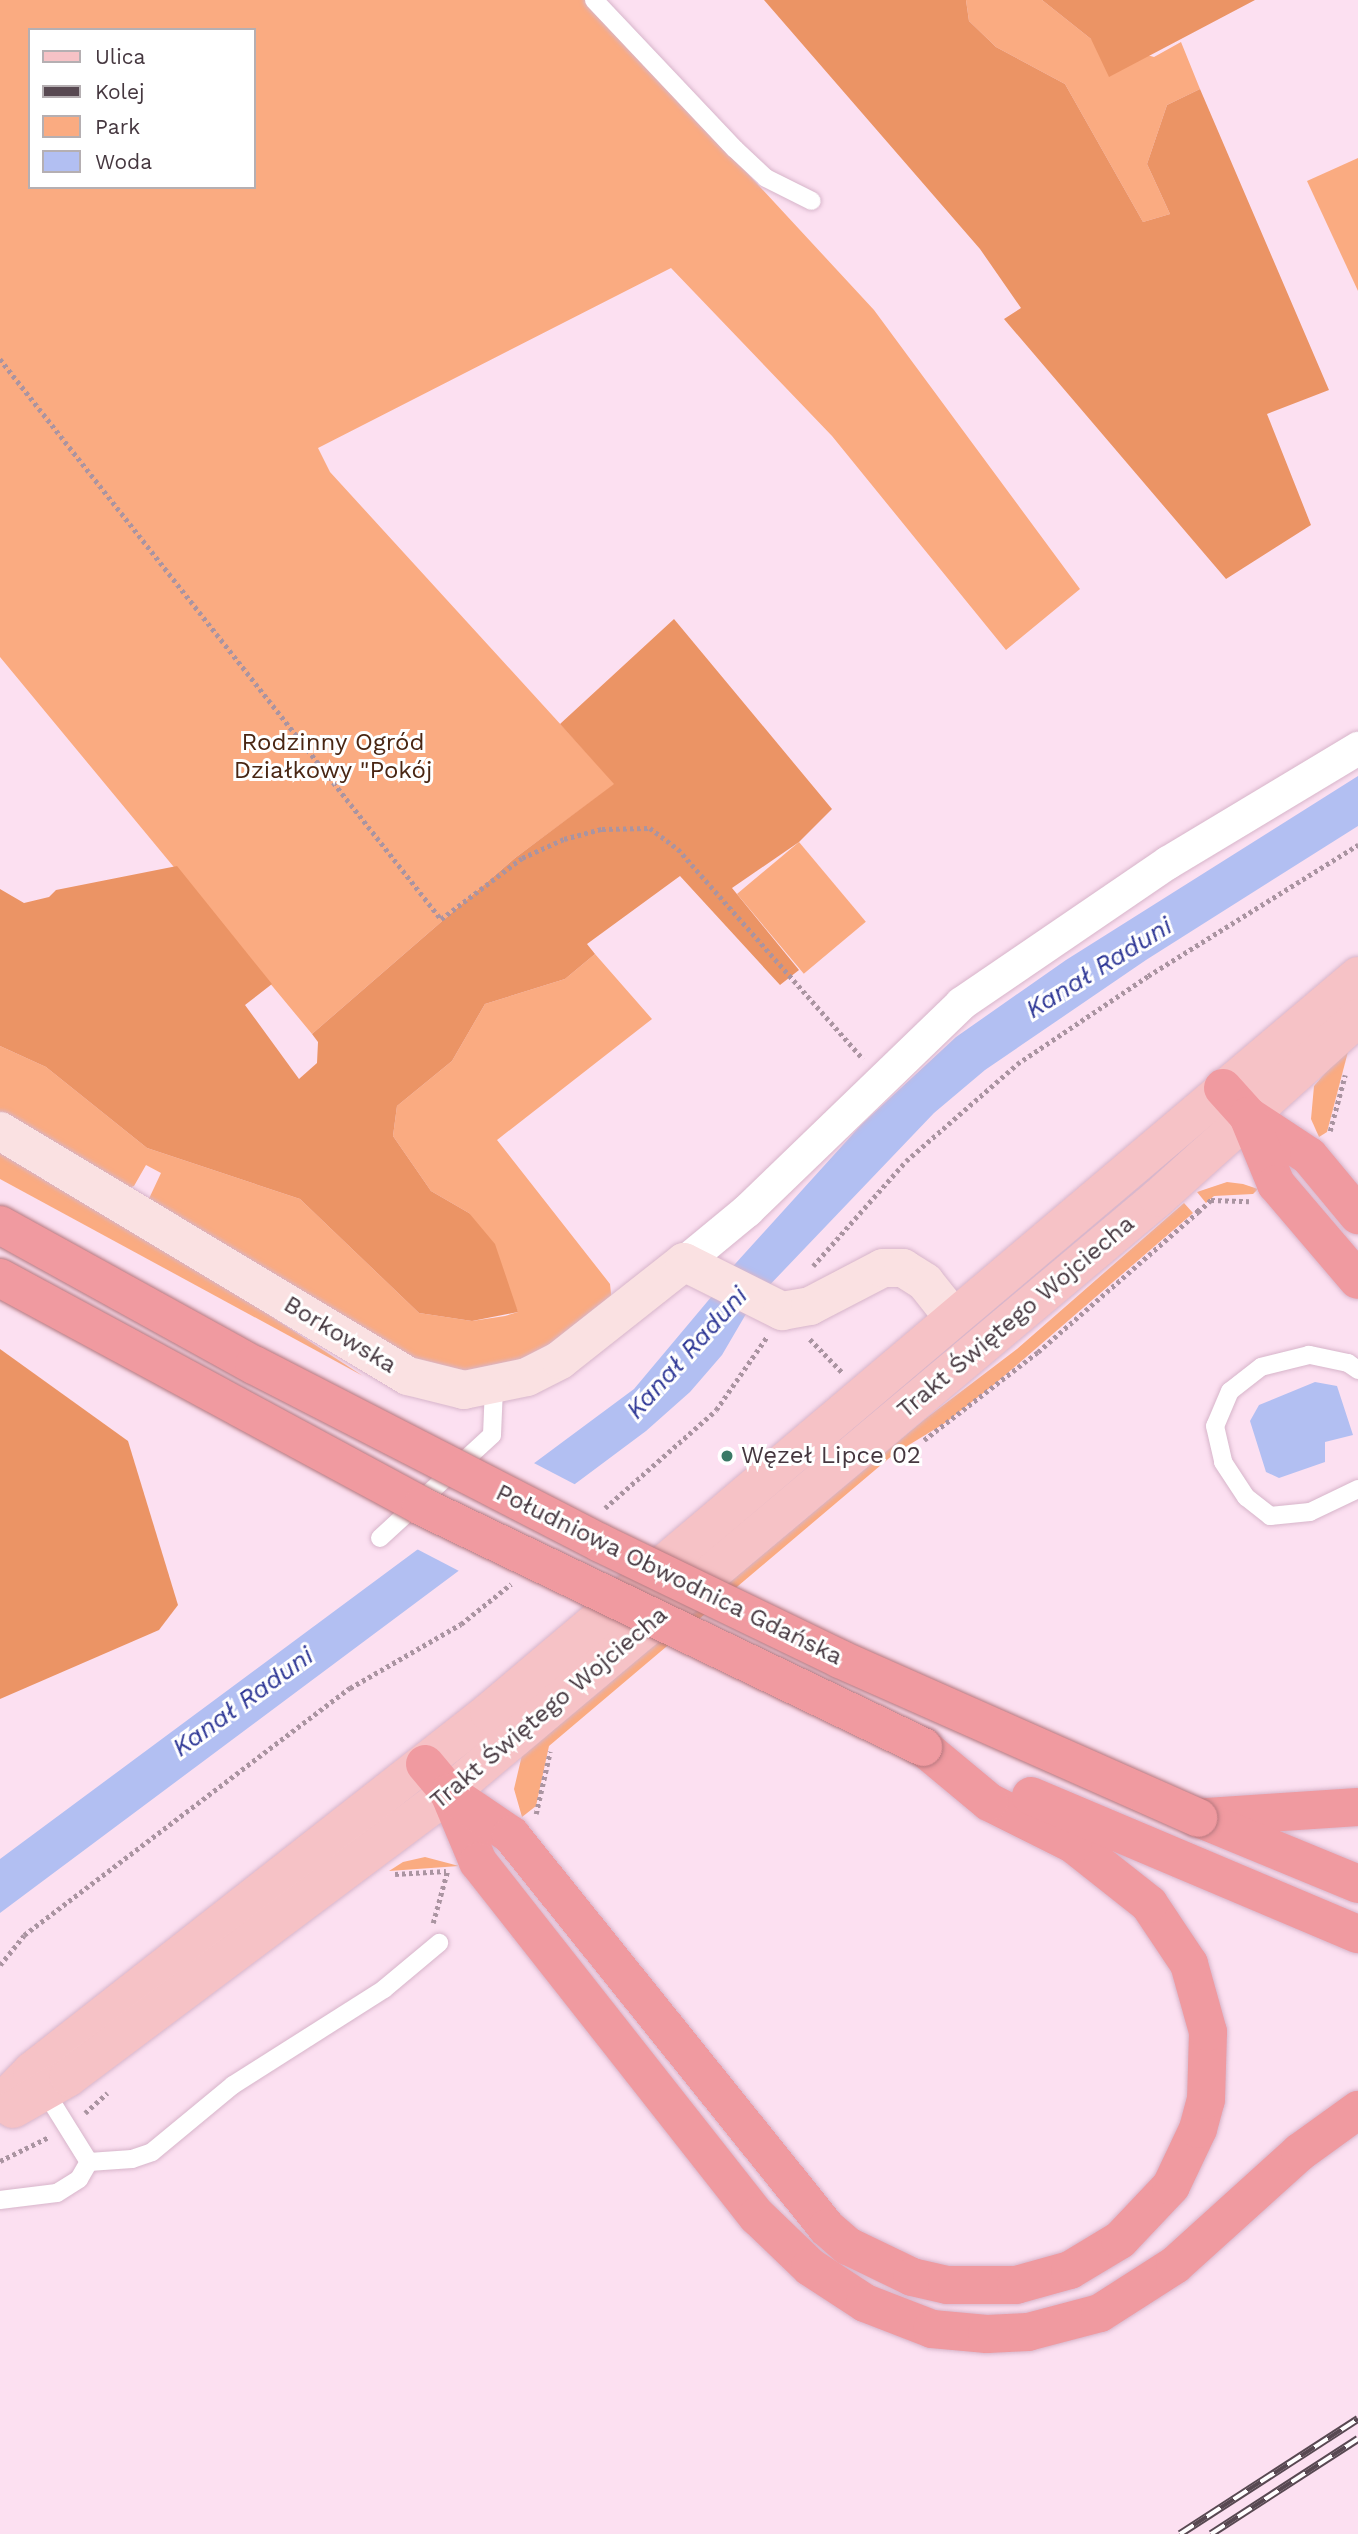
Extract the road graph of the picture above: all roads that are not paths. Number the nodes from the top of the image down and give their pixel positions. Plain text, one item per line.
1 (594, 0) edge
2 (812, 201) dead end
3 (1358, 748) edge
4 (1358, 976) edge
5 (1358, 1018) edge
6 (1236, 1102) junction
7 (0, 1131) edge
8 (1358, 1215) edge
9 (0, 1225) edge
10 (696, 1270) junction
11 (0, 1278) edge
12 (1358, 1280) edge
13 (952, 1317) junction
14 (1358, 1370) edge
15 (494, 1387) junction
16 (1358, 1489) edge
17 (380, 1538) dead end
18 (923, 1747) junction
19 (437, 1779) junction
20 (1358, 1807) edge
21 (1198, 1818) junction
22 (1358, 1884) edge
23 (1358, 1934) edge
24 (439, 1942) road end
25 (46, 2093) junction
26 (0, 2104) edge
27 (1358, 2110) edge
28 (0, 2116) edge
29 (89, 2162) junction
30 (0, 2200) edge

1 - 2 lane
3 - 10 street
4 - 6 main road, Trakt Świętego Wojciecha
5 - 6 main road, Trakt Świętego Wojciecha
6 - 8 highway
6 - 12 highway
6 - 13 main road, Trakt Świętego Wojciecha
6 - 19 main road, Trakt Świętego Wojciecha
7 - 15 street, Borkowska
9 - 21 highway, Południowa Obwodnica Gdańska, bridge
10 - 13 street, Trakt Świętego Wojciecha
10 - 15 street, Borkowska
11 - 18 highway, Południowa Obwodnica Gdańska, bridge
13 - 19 main road, Trakt Świętego Wojciecha
14 - 16 lane
15 - 17 lane
18 - 19 highway
18 - 23 highway, Południowa Obwodnica Gdańska
19 - 25 main road, Trakt Świętego Wojciecha
19 - 26 main road, Trakt Świętego Wojciecha
19 - 27 highway
20 - 21 highway
21 - 22 highway, Południowa Obwodnica Gdańska
24 - 29 lane
25 - 28 main road, Trakt Świętego Wojciecha
25 - 29 lane
29 - 30 lane

